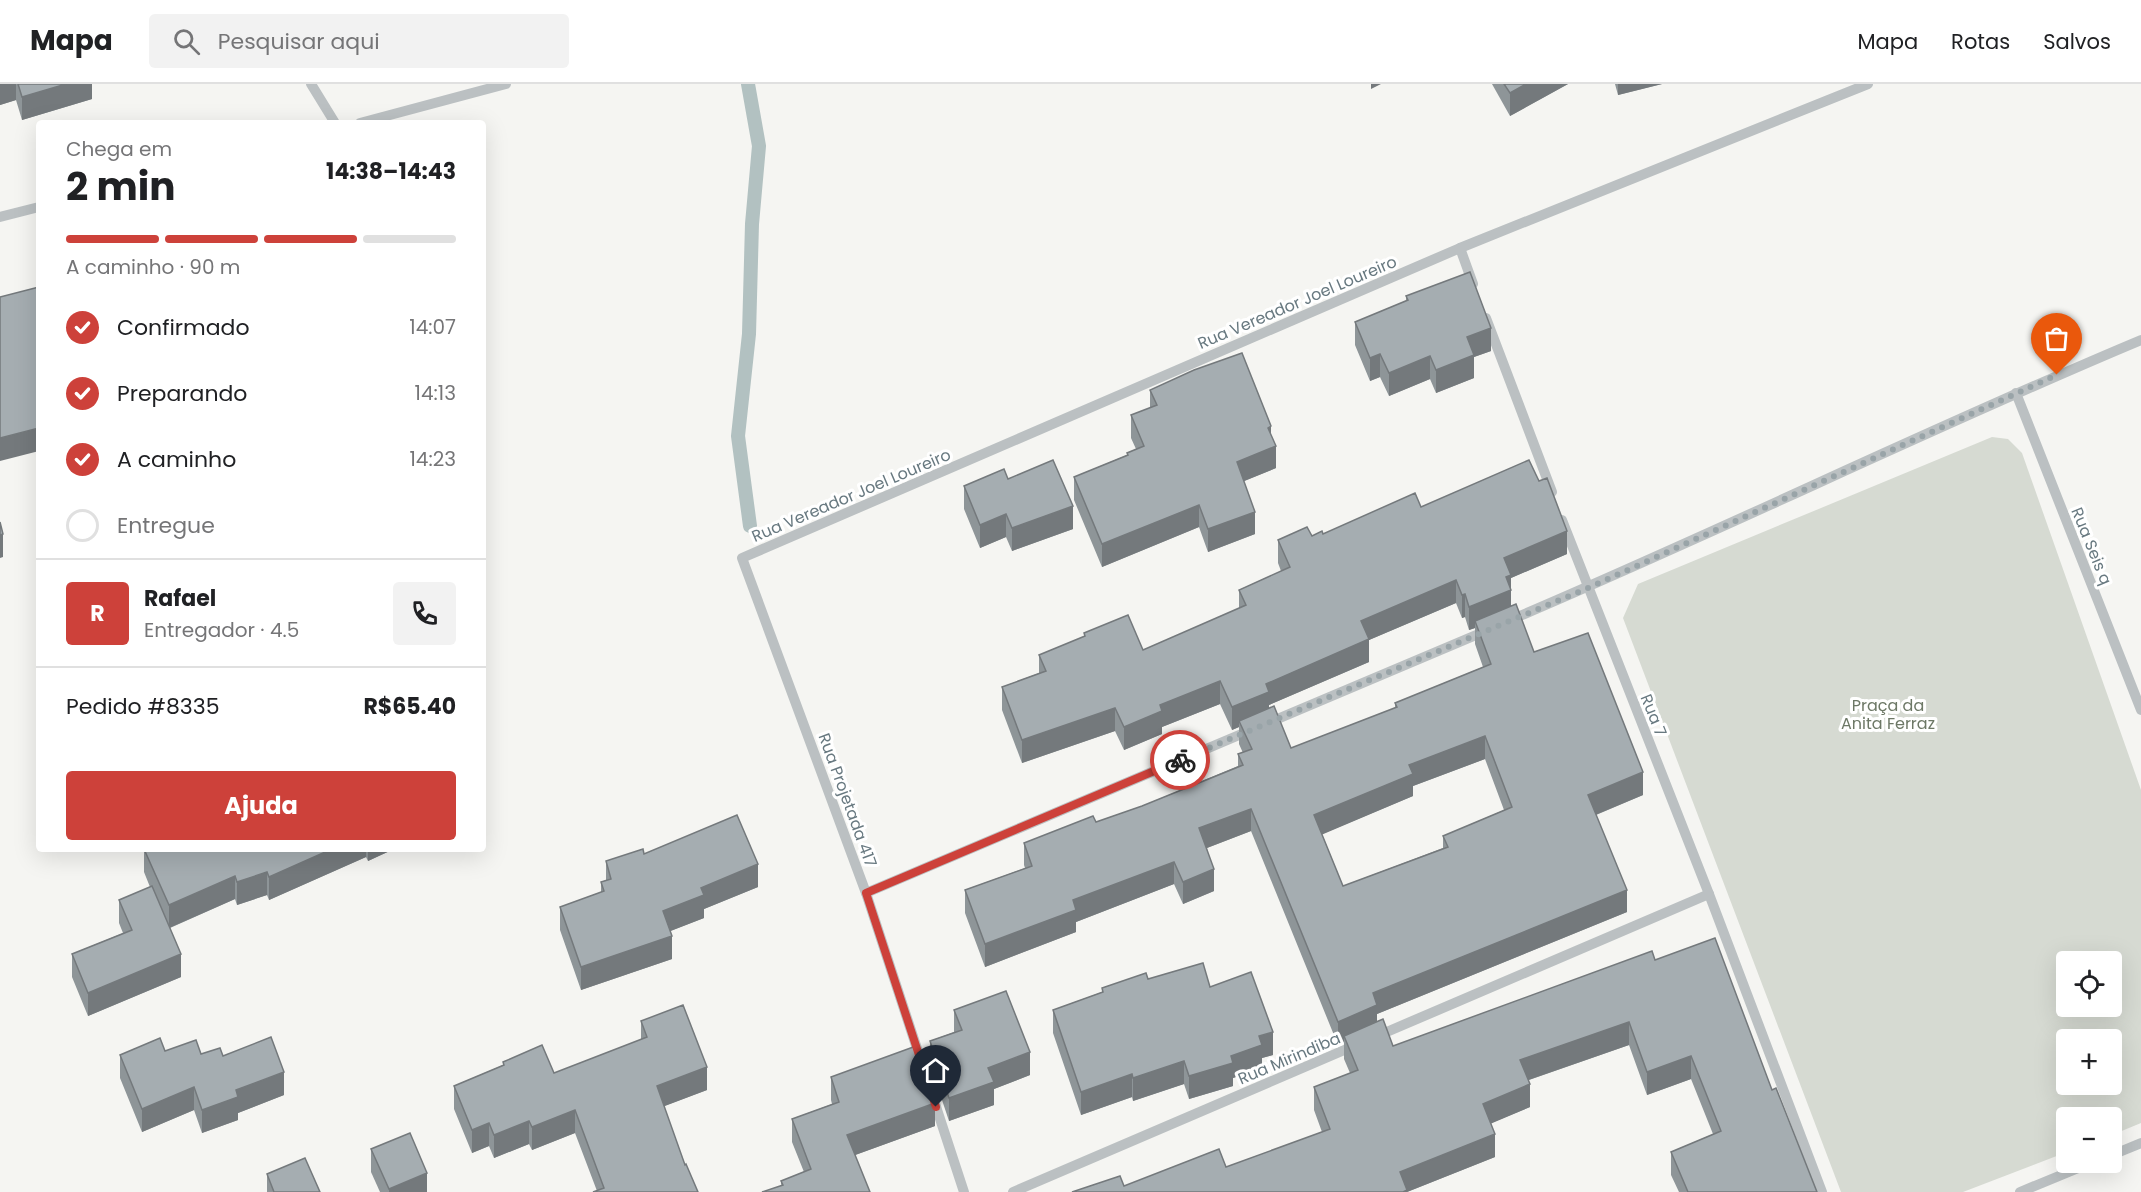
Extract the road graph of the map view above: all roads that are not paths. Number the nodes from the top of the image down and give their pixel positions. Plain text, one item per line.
1 (311, 84) edge
2 (506, 84) edge
3 (1868, 84) edge
4 (333, 120) edge
5 (371, 120) edge
6 (36, 208) edge
7 (0, 217) edge
8 (1460, 248) junction
9 (2141, 340) edge
10 (2016, 393) junction
11 (742, 558) joint
12 (1588, 588) junction
13 (2141, 710) edge
14 (866, 893) junction
15 (1709, 894) junction
16 (2141, 1143) edge
17 (2122, 1151) edge
18 (2066, 1173) edge
19 (964, 1192) edge
20 (1013, 1192) edge
21 (1822, 1192) edge
22 (2020, 1192) edge

1 - 4 street
2 - 5 street
3 - 8 street, Rua Vereador Joel Loureiro
6 - 7 street
8 - 11 street, Rua Vereador Joel Loureiro
8 - 12 street, Rua 7
9 - 10 street
10 - 12 street
10 - 13 street, Rua Seis q
11 - 14 street, Rua Projetada 417
12 - 14 street
12 - 15 street, Rua 7
14 - 19 street, Rua Projetada 417
15 - 20 street, Rua Mirindiba
15 - 21 street, Rua 7
16 - 17 street
18 - 22 street

